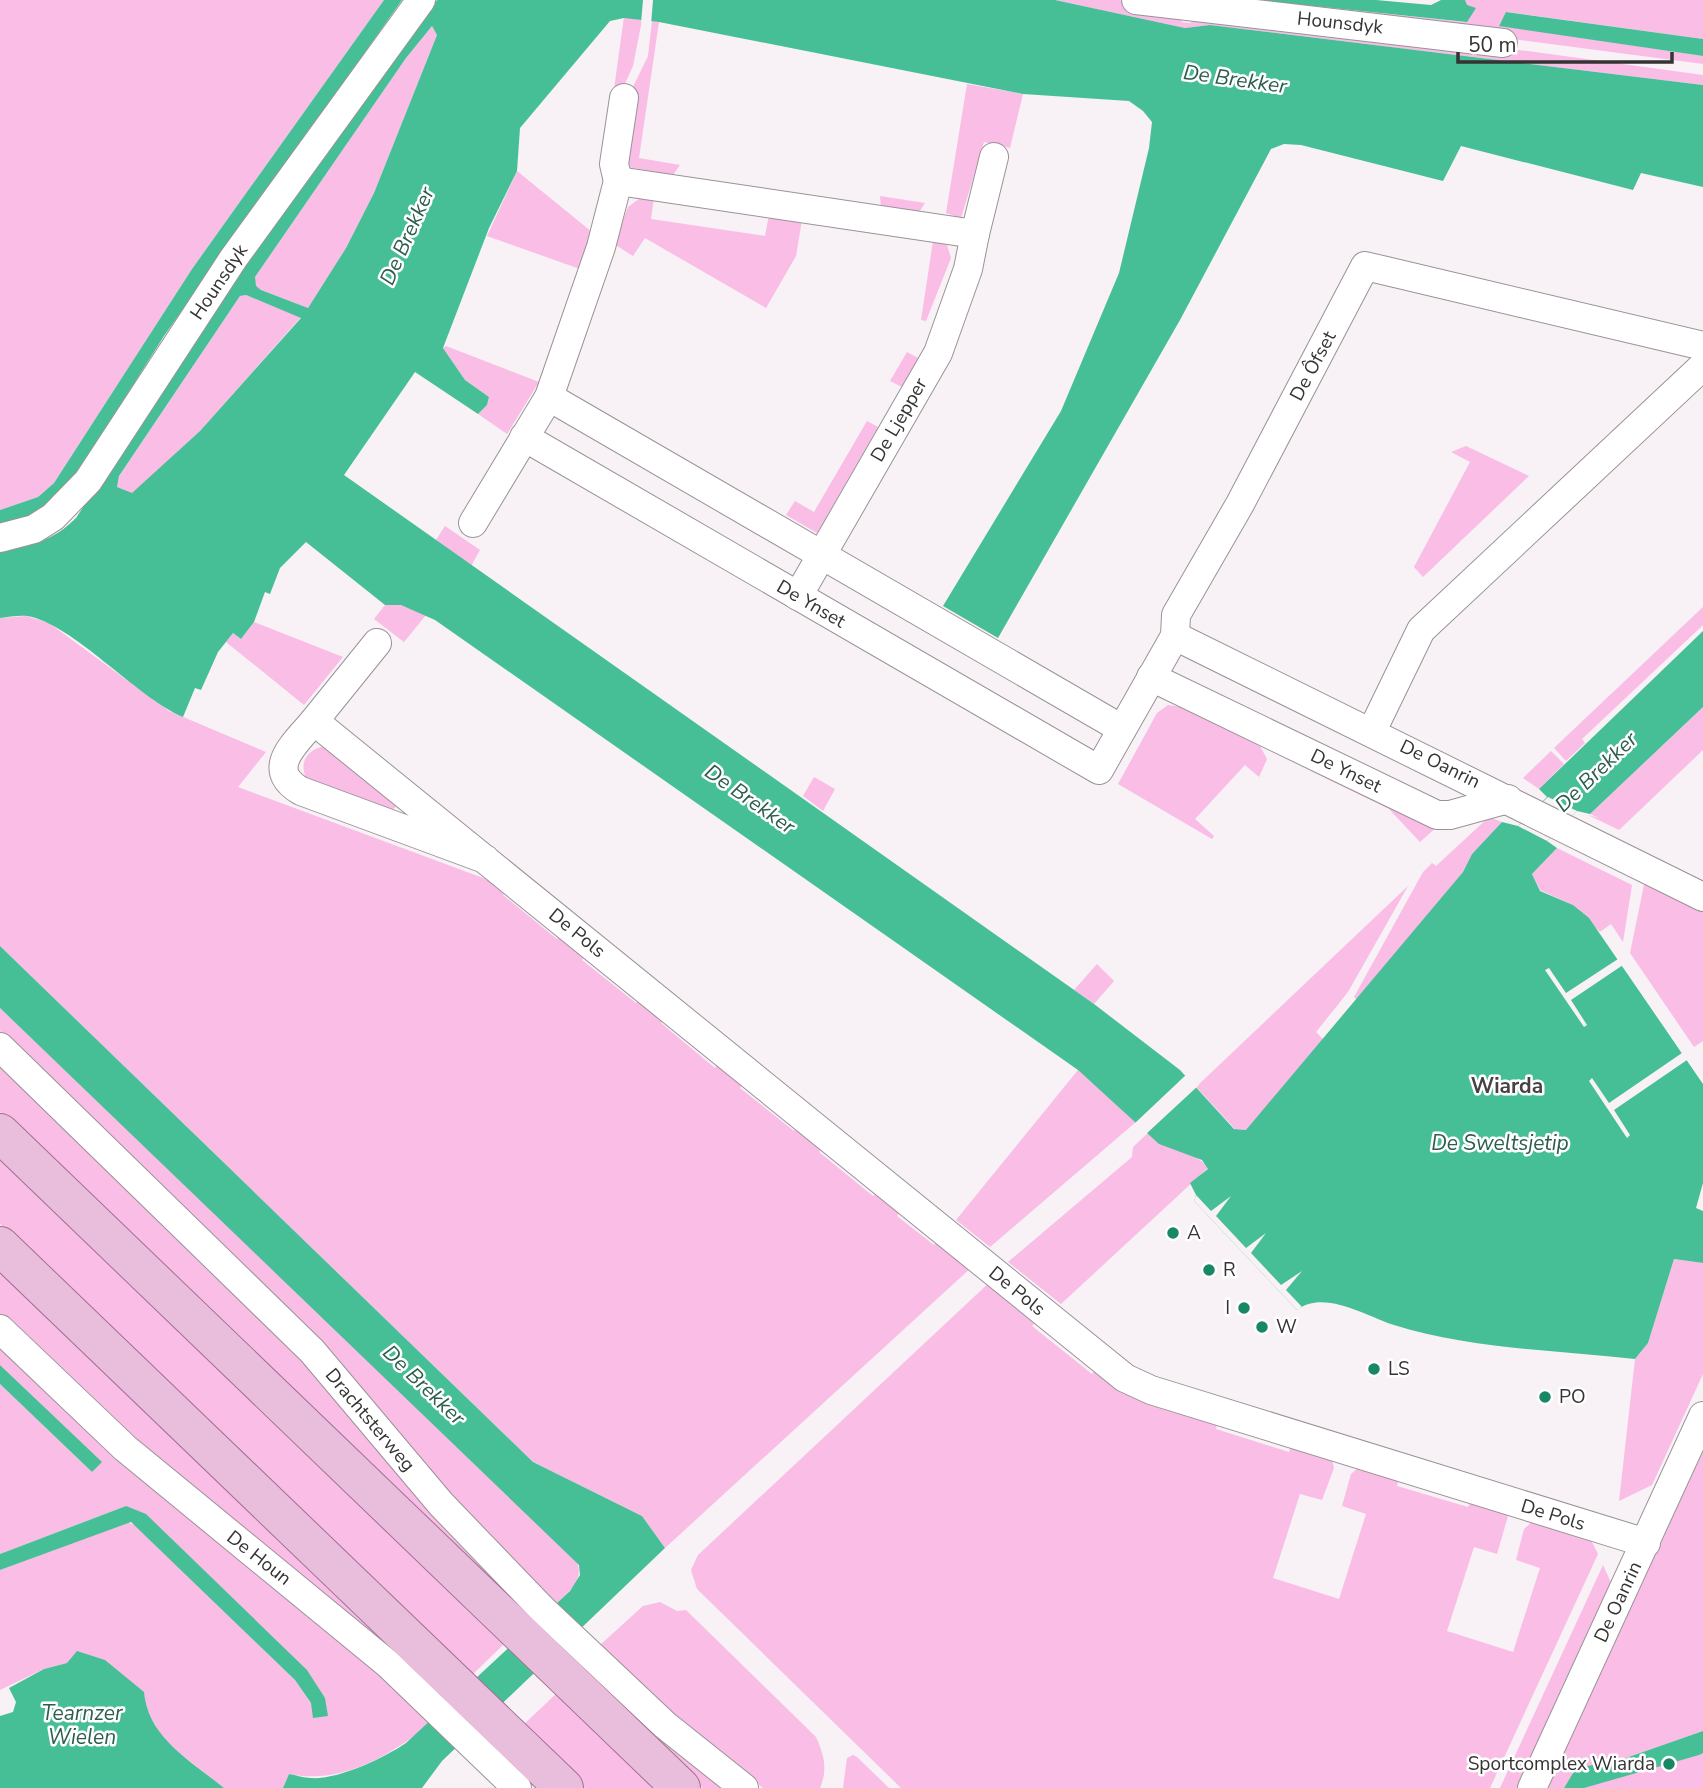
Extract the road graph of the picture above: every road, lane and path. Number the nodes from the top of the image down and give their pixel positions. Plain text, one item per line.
1 (421, 0) edge
2 (1136, 0) edge
3 (1503, 43) dead end
4 (624, 98) dead end
5 (995, 157) dead end
6 (618, 181) junction
7 (975, 234) junction
8 (1703, 346) edge
9 (1703, 366) edge
10 (549, 397) junction
11 (524, 437) junction
12 (473, 523) dead end
13 (0, 538) edge
14 (821, 555) junction
15 (798, 596) junction
16 (1175, 635) junction
17 (377, 643) dead end
18 (1151, 677) junction
19 (314, 721) junction
20 (1122, 729) junction
21 (1372, 731) junction
22 (1099, 770) joint
23 (1512, 801) junction
24 (485, 859) junction
25 (1703, 897) edge
26 (0, 1047) edge
27 (0, 1133) edge
28 (0, 1245) edge
29 (0, 1329) edge
30 (1703, 1417) edge
31 (1646, 1543) junction
32 (530, 1620) junction
33 (581, 1669) junction
34 (447, 1698) junction
35 (498, 1747) junction
36 (517, 1788) edge
37 (564, 1788) edge
38 (681, 1788) edge
39 (744, 1788) edge
40 (1532, 1788) edge

1 - 13 street, Hounsdyk
2 - 3 street, Hounsdyk
4 - 6 street
5 - 7 street, De Ljepper
6 - 7 street
6 - 10 street
7 - 14 street, De Ljepper
8 - 16 street, De Ôfset
9 - 21 street
10 - 11 street
10 - 14 street
11 - 12 street
11 - 15 street, De Ynset
14 - 15 street, De Ljepper
14 - 20 street
15 - 22 street, De Ynset
16 - 18 street, De Ôfset
16 - 21 street, De Oanrin
17 - 19 street, De Pols
18 - 20 street, De Ôfset
18 - 23 street, De Ynset
19 - 24 street, De Pols
19 - 24 street, De Pols
20 - 22 street, De Ôfset
21 - 23 street, De Oanrin
23 - 25 street, De Oanrin
24 - 31 street, De Pols
26 - 32 street, Drachtsterweg
27 - 32 main road, Drachtsterweg
28 - 34 main road
29 - 34 street, De Houn
30 - 31 street, De Oanrin
31 - 40 street, De Oanrin
32 - 33 main road, Drachtsterweg
33 - 38 main road, Drachtsterweg
33 - 39 street, Drachtsterweg
34 - 35 main road
35 - 36 street
35 - 37 main road

